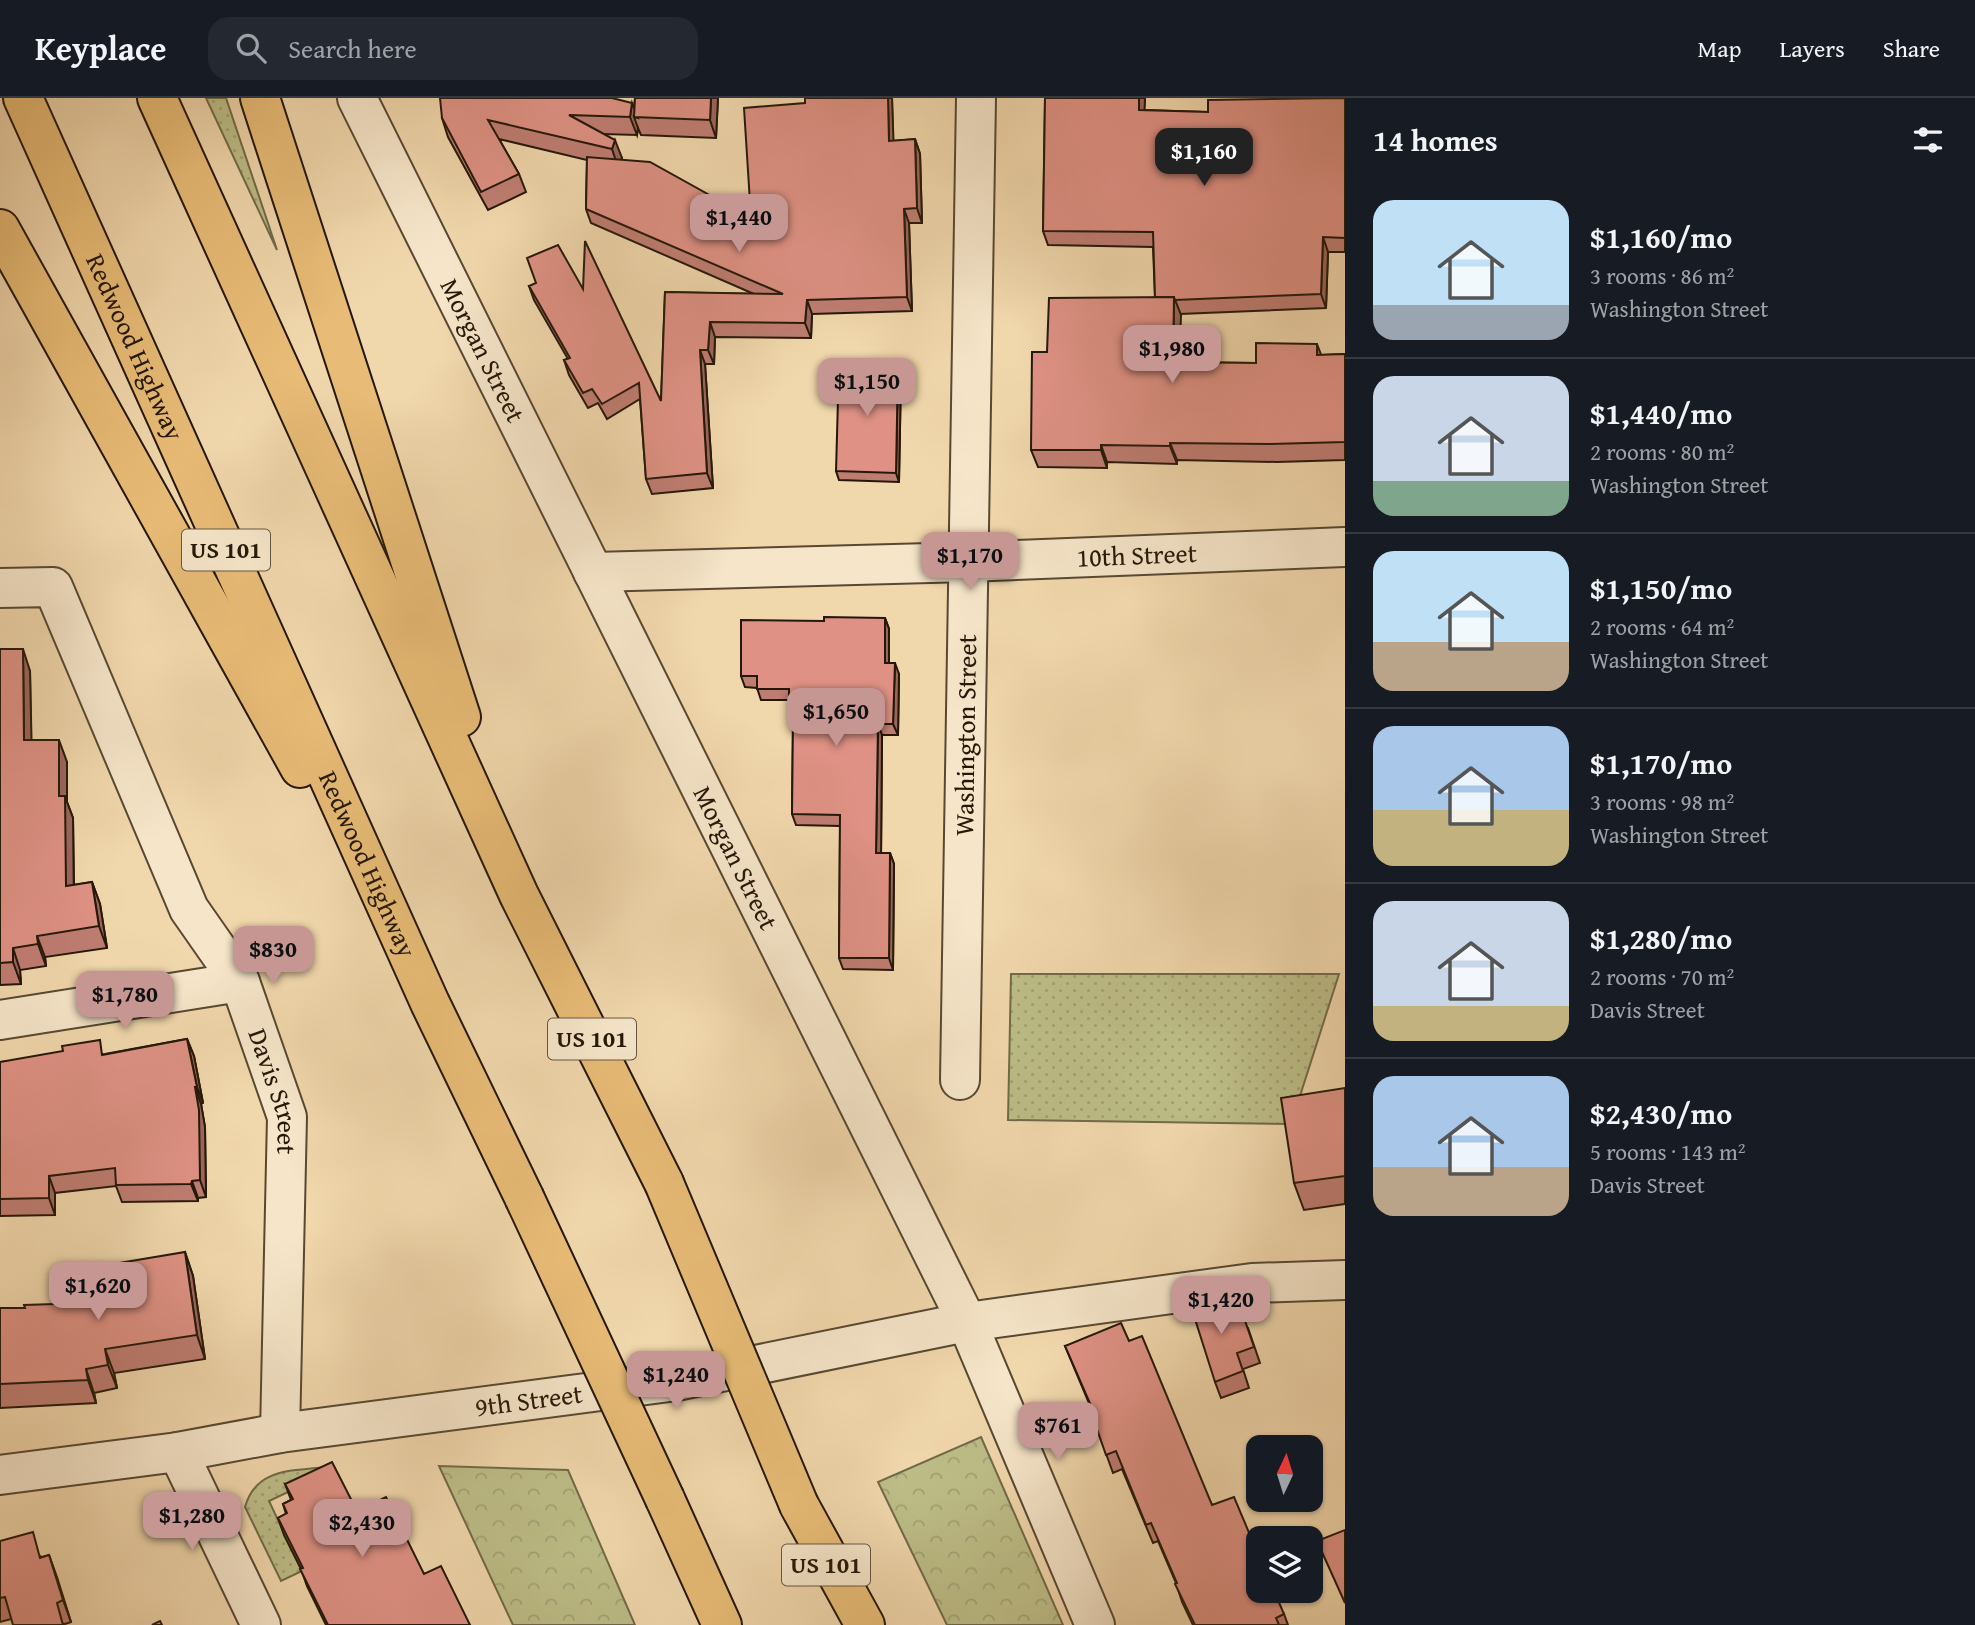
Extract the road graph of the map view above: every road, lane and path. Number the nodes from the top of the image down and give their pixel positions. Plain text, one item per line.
1 (23, 98) edge
2 (157, 98) edge
3 (260, 98) edge
4 (357, 98) edge
5 (976, 98) edge
6 (0, 229) edge
7 (1345, 547) edge
8 (968, 562) junction
9 (593, 572) junction
10 (0, 588) edge
11 (519, 895) junction
12 (240, 982) junction
13 (430, 1003) junction
14 (0, 1020) edge
15 (960, 1080) dead end
16 (1345, 1280) edge
17 (967, 1322) junction
18 (281, 1433) junction
19 (177, 1452) junction
20 (0, 1475) edge
21 (665, 1499) junction
22 (799, 1505) junction
23 (261, 1625) edge
24 (705, 1625) edge
25 (722, 1625) edge
26 (852, 1625) edge
27 (865, 1625) edge
28 (1095, 1625) edge

1 - 13 highway, Redwood Highway / US 101
2 - 11 highway, US 101
3 - 11 highway
4 - 9 street, Morgan Street
5 - 8 street, Washington Street
6 - 13 highway
7 - 8 street, 10th Street
8 - 9 street, 10th Street
8 - 15 street, Washington Street
9 - 17 street, Morgan Street
10 - 12 street, Davis Street
11 - 22 highway, US 101, bridge
12 - 14 street
12 - 18 street, Davis Street
13 - 21 highway, Redwood Highway / US 101, bridge
16 - 17 street, 9th Street
17 - 18 street, 9th Street
17 - 28 street, Morgan Street
18 - 19 street, 9th Street
19 - 20 street, 9th Street
19 - 23 street
21 - 24 highway
21 - 25 highway, Redwood Highway / US 101
22 - 26 highway, US 101
22 - 27 highway

